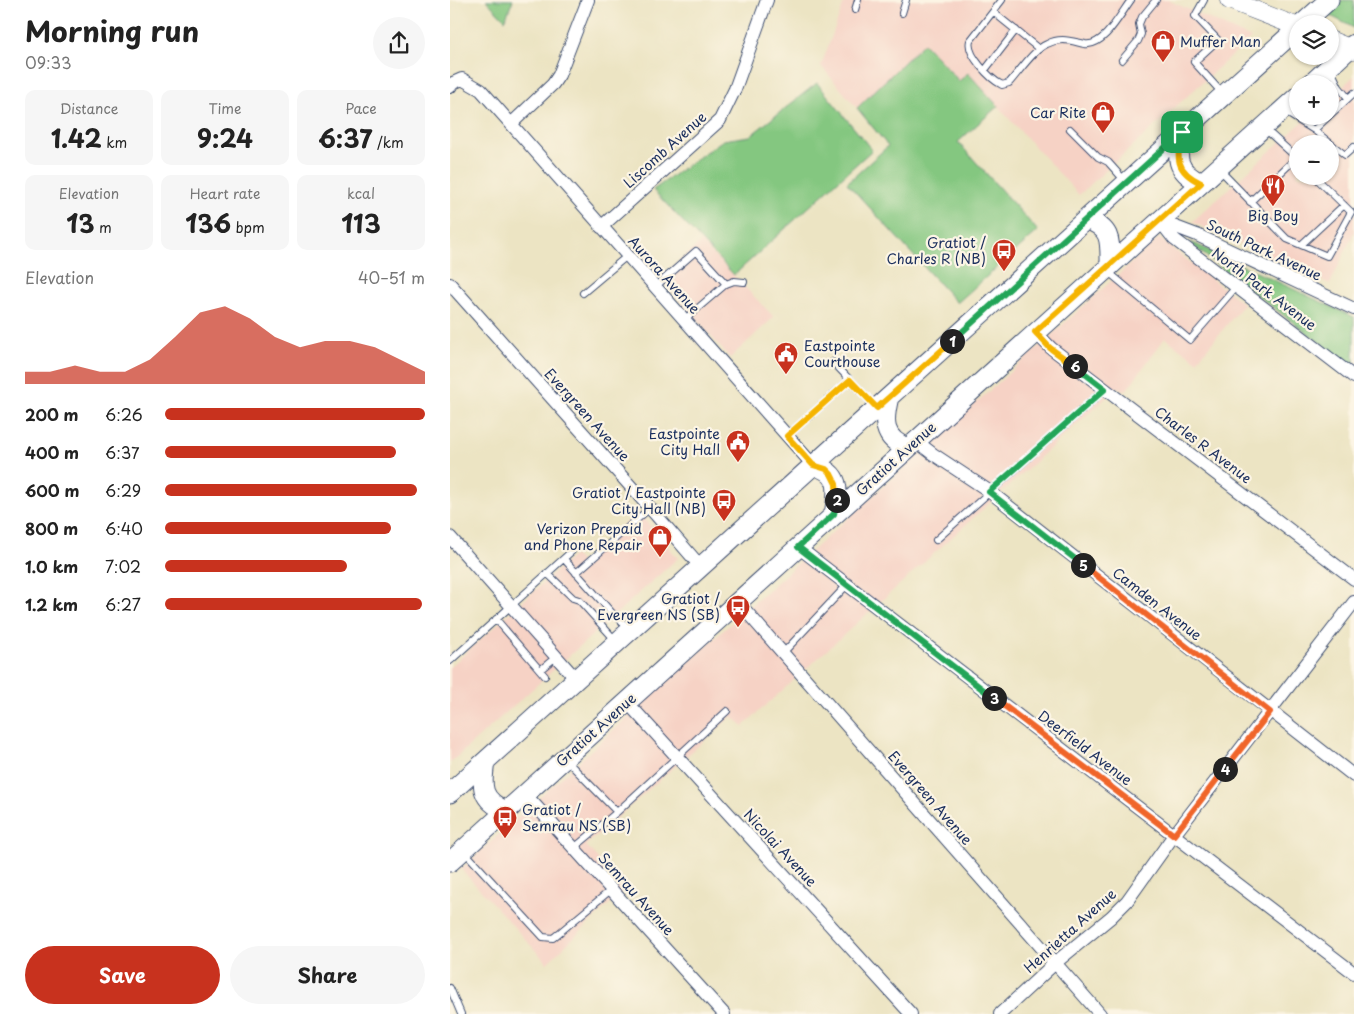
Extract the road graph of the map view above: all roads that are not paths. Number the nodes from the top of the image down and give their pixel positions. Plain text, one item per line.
1 (588, 0) edge
2 (767, 0) edge
3 (858, 0) edge
4 (906, 0) edge
5 (1002, 0) edge
6 (1131, 0) edge
7 (1156, 0) edge
8 (1204, 0) edge
9 (1229, 0) edge
10 (1329, 0) edge
11 (855, 10) dead end
12 (993, 12) junction
13 (902, 13) dead end
14 (1312, 15) edge
15 (1289, 23) edge
16 (1016, 30) junction
17 (1289, 35) edge
18 (1339, 43) edge
19 (1353, 47) edge
20 (1039, 49) junction
21 (1122, 60) dead end
22 (1329, 67) junction
23 (985, 70) junction
24 (1321, 75) edge
25 (450, 87) edge
26 (1354, 93) edge
27 (1223, 94) junction
28 (1348, 98) junction
29 (1289, 104) edge
30 (1339, 107) edge
31 (1282, 110) junction
32 (511, 124) junction
33 (1319, 125) edge
34 (1263, 127) junction
35 (1070, 129) dead end
36 (1314, 130) junction
37 (1182, 132) junction
38 (1354, 147) edge
39 (1289, 151) edge
40 (1289, 166) edge
41 (1218, 168) junction
42 (1126, 182) junction
43 (1201, 183) junction
44 (1323, 185) edge
45 (1250, 202) junction
46 (1344, 205) junction
47 (1086, 219) junction
48 (1160, 221) junction
49 (601, 227) junction
50 (1301, 246) junction
51 (627, 256) junction
52 (1108, 268) junction
53 (744, 282) dead end
54 (450, 284) edge
55 (726, 284) junction
56 (655, 287) junction
57 (1236, 287) junction
58 (583, 293) dead end
59 (1354, 309) edge
60 (684, 320) junction
61 (1035, 332) junction
62 (833, 362) dead end
63 (1354, 377) edge
64 (850, 380) junction
65 (1105, 389) junction
66 (883, 402) junction
67 (787, 436) junction
68 (912, 444) junction
69 (813, 465) junction
70 (989, 492) junction
71 (650, 508) junction
72 (834, 514) junction
73 (450, 537) edge
74 (936, 540) dead end
75 (798, 547) junction
76 (572, 551) dead end
77 (564, 559) junction
78 (701, 567) junction
79 (547, 573) junction
80 (576, 573) junction
81 (1354, 579) edge
82 (847, 585) junction
83 (738, 602) junction
84 (1354, 602) edge
85 (512, 605) junction
86 (496, 620) junction
87 (624, 636) junction
88 (783, 653) junction
89 (556, 657) junction
90 (450, 661) edge
91 (540, 670) junction
92 (546, 676) dead end
93 (576, 679) junction
94 (627, 702) junction
95 (727, 711) dead end
96 (1270, 712) junction
97 (564, 758) junction
98 (676, 758) junction
99 (485, 762) junction
100 (1354, 776) edge
101 (451, 790) edge
102 (525, 794) junction
103 (506, 811) junction
104 (617, 812) junction
105 (1174, 835) junction
106 (574, 848) junction
107 (457, 856) edge
108 (612, 889) junction
109 (1055, 964) junction
110 (1354, 973) edge
111 (450, 988) edge
112 (461, 1014) edge
113 (724, 1014) edge
114 (911, 1014) edge
115 (1000, 1014) edge
116 (1100, 1014) edge

1 - 32 street
2 - 49 street, Liscomb Avenue
3 - 11 lane
4 - 13 lane
5 - 12 lane
6 - 20 lane
7 - 21 lane
8 - 27 lane
9 - 15 main road
10 - 14 main road
12 - 16 lane
12 - 23 lane
16 - 20 lane
16 - 23 lane
17 - 27 main road
18 - 19 main road
19 - 22 main road
20 - 23 lane
22 - 24 main road
22 - 28 lane
25 - 32 street, Aurora Avenue
26 - 28 lane
27 - 37 main road
28 - 30 lane
29 - 31 main road, Gratiot Avenue
31 - 34 main road, Gratiot Avenue
31 - 36 lane
32 - 49 street, Aurora Avenue
33 - 36 lane
34 - 39 lane
34 - 41 main road, Gratiot Avenue
35 - 42 lane
36 - 38 lane
37 - 42 main road
37 - 43 main road
40 - 45 lane
41 - 43 main road, Gratiot Avenue
41 - 45 lane
42 - 47 main road
43 - 48 main road, Gratiot Avenue
44 - 46 lane
45 - 50 lane
46 - 50 lane
46 - 50 lane
47 - 52 main road
47 - 66 main road
48 - 52 main road, Gratiot Avenue
48 - 57 street, North Park Avenue
48 - 59 street, South Park Avenue
49 - 51 street, Aurora Avenue
51 - 56 street, Aurora Avenue
51 - 58 lane
52 - 57 lane
52 - 61 main road, Gratiot Avenue
53 - 55 lane
54 - 71 street, Evergreen Avenue
55 - 56 lane
55 - 60 lane
56 - 60 street, Aurora Avenue
57 - 63 street, North Park Avenue
60 - 67 street, Aurora Avenue
61 - 65 street, Charles R Avenue
61 - 68 main road, Gratiot Avenue
62 - 64 lane
64 - 66 lane
64 - 67 lane
65 - 70 lane
65 - 81 street, Charles R Avenue
66 - 68 main road
66 - 69 main road
67 - 69 street, Aurora Avenue
68 - 70 street, Camden Avenue
68 - 72 main road, Gratiot Avenue
69 - 72 main road
69 - 78 main road
70 - 74 lane
70 - 96 street, Camden Avenue
71 - 78 street, Evergreen Avenue
71 - 80 lane
72 - 75 main road, Gratiot Avenue
73 - 85 street
75 - 82 street, Deerfield Avenue
75 - 83 main road, Gratiot Avenue
76 - 77 lane
77 - 79 lane
77 - 80 lane
78 - 87 main road
79 - 85 lane
79 - 87 lane
80 - 87 lane
82 - 88 lane
82 - 105 street, Deerfield Avenue
83 - 88 street, Evergreen Avenue
83 - 94 main road, Gratiot Avenue
84 - 96 street, Henrietta Avenue
85 - 86 lane
85 - 89 street
86 - 90 lane
86 - 91 lane
87 - 93 main road
88 - 109 street, Evergreen Avenue
89 - 91 lane
89 - 93 street
91 - 92 lane
93 - 99 main road
94 - 97 main road, Gratiot Avenue
94 - 98 street, Nicolai Avenue
95 - 98 lane
96 - 100 street, Camden Avenue
96 - 105 street, Henrietta Avenue
97 - 102 main road, Gratiot Avenue
97 - 104 lane
98 - 104 lane
98 - 114 street, Nicolai Avenue
99 - 101 main road
99 - 103 main road
102 - 103 main road, Gratiot Avenue
102 - 106 street, Semrau Avenue
103 - 107 main road, Gratiot Avenue
104 - 106 lane
105 - 109 street, Henrietta Avenue
105 - 110 street, Deerfield Avenue
106 - 108 street, Semrau Avenue
107 - 108 lane
108 - 113 street, Semrau Avenue
109 - 115 street, Henrietta Avenue
109 - 116 street, Evergreen Avenue
111 - 112 lane

